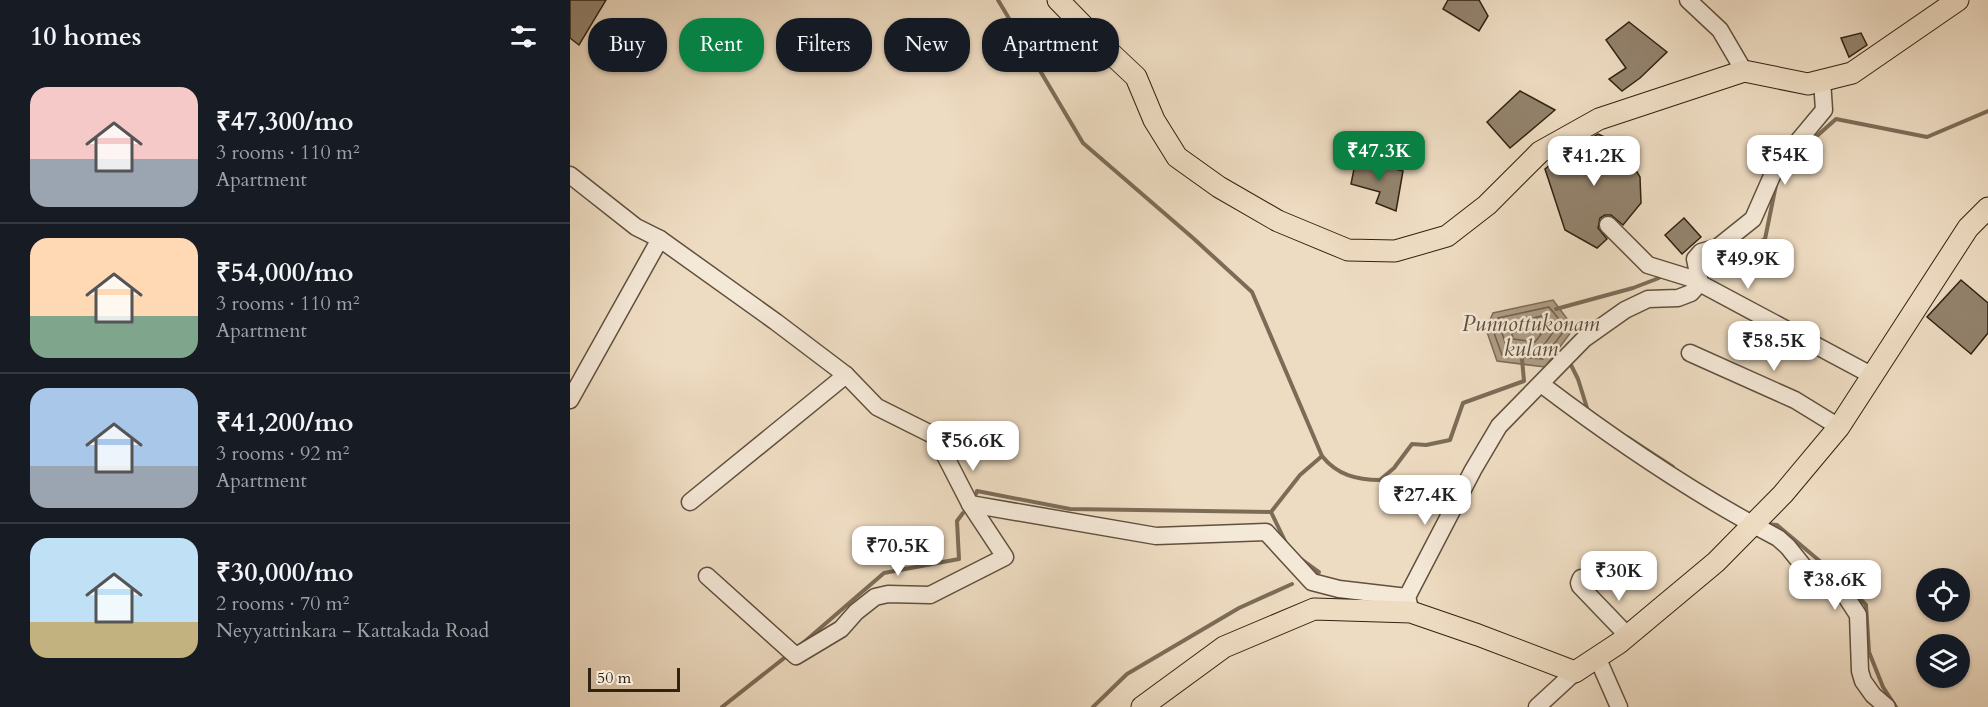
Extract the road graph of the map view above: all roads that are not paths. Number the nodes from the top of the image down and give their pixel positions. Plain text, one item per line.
1 (1058, 0) edge
2 (1689, 0) edge
3 (1958, 0) edge
4 (1744, 71) junction
5 (1822, 80) junction
6 (570, 175) edge
7 (1988, 208) edge
8 (1608, 225) dead end
9 (660, 239) junction
10 (1700, 284) junction
11 (1690, 353) dead end
12 (846, 375) junction
13 (1873, 376) junction
14 (1541, 384) junction
15 (570, 400) edge
16 (1839, 427) junction
17 (690, 502) dead end
18 (970, 504) junction
19 (1753, 525) junction
20 (707, 576) dead end
21 (1581, 578) dead end
22 (1409, 605) junction
23 (1628, 636) junction
24 (1597, 657) junction
25 (1575, 672) junction
26 (1142, 707) edge
27 (1537, 707) edge
28 (1619, 707) edge
29 (1887, 707) edge

1 - 4 main road
2 - 4 street
3 - 5 main road
4 - 5 main road
5 - 10 street
6 - 9 street
7 - 13 main road
8 - 10 street
9 - 12 street
9 - 15 street
10 - 13 street
10 - 14 street
11 - 16 street
12 - 17 street
12 - 18 street
13 - 16 main road
14 - 19 street
14 - 22 street
16 - 19 main road
18 - 20 street
18 - 22 street
19 - 23 main road
19 - 29 street
21 - 23 street
22 - 25 main road
22 - 26 main road
23 - 24 main road
24 - 25 main road
24 - 28 street
25 - 27 street

